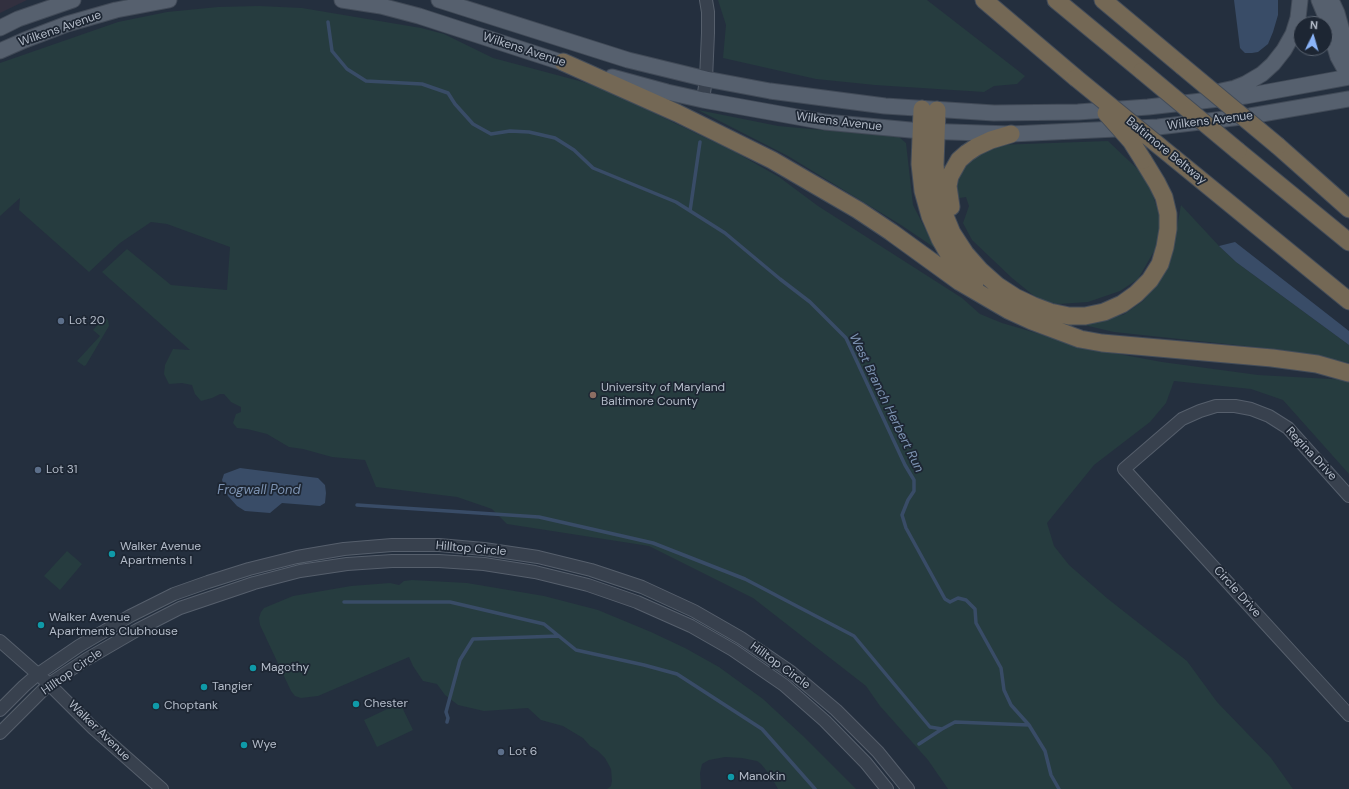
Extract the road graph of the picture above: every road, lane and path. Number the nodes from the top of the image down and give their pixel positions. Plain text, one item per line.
1 (73, 0) edge
2 (169, 0) edge
3 (342, 0) edge
4 (439, 0) edge
5 (706, 0) edge
6 (984, 0) edge
7 (1056, 0) edge
8 (1103, 0) edge
9 (1300, 0) edge
10 (1319, 0) edge
11 (1334, 6) edge
12 (1349, 27) edge
13 (0, 28) edge
14 (0, 51) edge
15 (563, 62) junction
16 (1349, 77) edge
17 (1076, 78) junction
18 (706, 79) junction
19 (1349, 99) edge
20 (704, 100) junction
21 (1148, 106) junction
22 (929, 109) junction
23 (928, 131) junction
24 (1011, 134) junction
25 (1349, 209) edge
26 (1349, 242) edge
27 (1349, 301) edge
28 (1012, 304) junction
29 (1349, 373) edge
30 (1124, 469) joint
31 (1349, 496) edge
32 (0, 641) edge
33 (38, 674) junction
34 (50, 684) junction
35 (0, 710) edge
36 (1349, 715) edge
37 (0, 733) edge
38 (162, 789) edge
39 (887, 789) edge
40 (908, 789) edge

1 - 13 main road, Wilkens Avenue
2 - 14 main road, Wilkens Avenue
3 - 15 main road, Wilkens Avenue
4 - 18 main road, Wilkens Avenue
5 - 18 street
6 - 17 highway, Baltimore Beltway
7 - 26 highway, bridge
8 - 25 highway, bridge
9 - 21 main road
10 - 16 main road
11 - 12 main road
11 - 16 main road
15 - 20 main road, Wilkens Avenue
15 - 28 highway
16 - 21 main road, Wilkens Avenue
17 - 27 highway, Baltimore Beltway, bridge
17 - 28 highway, bridge
18 - 20 street
18 - 22 main road, Wilkens Avenue
19 - 24 main road, Wilkens Avenue
20 - 23 main road, Wilkens Avenue
21 - 22 main road, Wilkens Avenue
22 - 23 highway
23 - 24 main road, Wilkens Avenue
23 - 28 highway
24 - 28 highway
28 - 29 highway
30 - 31 street, Regina Drive
30 - 36 street, Circle Drive
32 - 33 street, Walker Avenue
33 - 34 street, Walker Avenue
33 - 35 street, Hilltop Circle
33 - 40 street, Hilltop Circle
34 - 37 street, Hilltop Circle
34 - 38 street, Walker Avenue
34 - 39 street, Hilltop Circle

